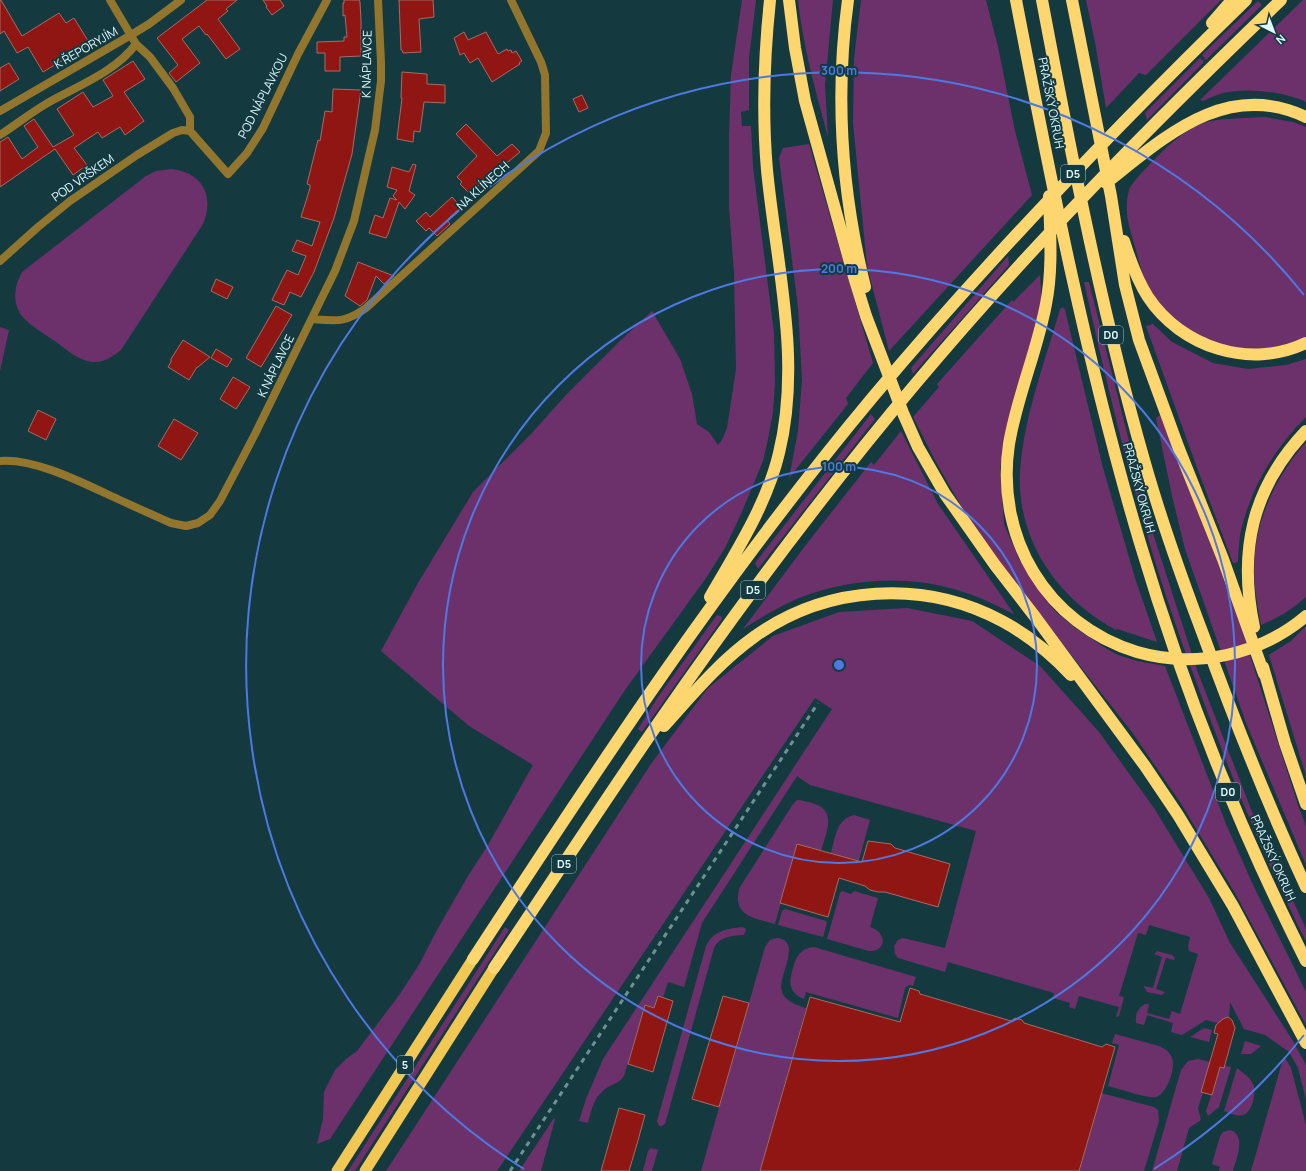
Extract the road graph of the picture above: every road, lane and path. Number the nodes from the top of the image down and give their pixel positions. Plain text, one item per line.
1 (110, 0) edge
2 (181, 0) edge
3 (327, 0) edge
4 (378, 0) edge
5 (511, 0) edge
6 (770, 0) edge
7 (790, 0) edge
8 (848, 0) edge
9 (1016, 0) edge
10 (1042, 0) edge
11 (1072, 0) edge
12 (1232, 0) edge
13 (1246, 0) edge
14 (1281, 0) edge
15 (131, 35) junction
16 (136, 44) junction
17 (1141, 103) junction
18 (0, 111) edge
19 (1306, 117) edge
20 (190, 131) junction
21 (0, 135) edge
22 (1048, 162) junction
23 (1111, 196) junction
24 (1070, 211) junction
25 (0, 261) edge
26 (312, 319) junction
27 (1306, 344) edge
28 (882, 358) junction
29 (1306, 431) edge
30 (0, 462) edge
31 (1306, 616) edge
32 (674, 659) junction
33 (1264, 674) junction
34 (1118, 729) junction
35 (633, 760) junction
36 (1306, 804) edge
37 (1306, 887) edge
38 (473, 959) joint
39 (1306, 961) edge
40 (494, 968) joint
41 (1306, 1043) edge
42 (337, 1171) edge
43 (365, 1171) edge

1 - 15 street
2 - 15 street, K ŘEPORYJÍM
3 - 20 street, POD NÁPLAVKOU
4 - 26 street, K NÁPLAVCE
5 - 26 street, NA KLÍNECH
6 - 32 highway
7 - 28 highway
8 - 28 highway
9 - 22 highway, PRAŽSKÝ OKRUH / D0
10 - 37 highway, PRAŽSKÝ OKRUH / D0
11 - 23 highway
12 - 17 highway
13 - 17 highway, D5
14 - 24 highway, D5
15 - 16 street
15 - 18 street, K ŘEPORYJÍM
16 - 20 street
16 - 21 street, K ŘEPORYJÍM
17 - 32 highway, D5
19 - 24 highway
20 - 25 street, POD VRŠKEM
22 - 31 highway
22 - 39 highway, PRAŽSKÝ OKRUH / D0
23 - 27 highway
23 - 33 highway
24 - 35 highway, D5
26 - 30 street, K NÁPLAVCE
28 - 34 highway
29 - 33 highway
32 - 38 highway, D5
33 - 36 highway
34 - 35 highway
34 - 41 highway
35 - 40 highway, D5
38 - 42 highway, 5
40 - 43 highway, 5

